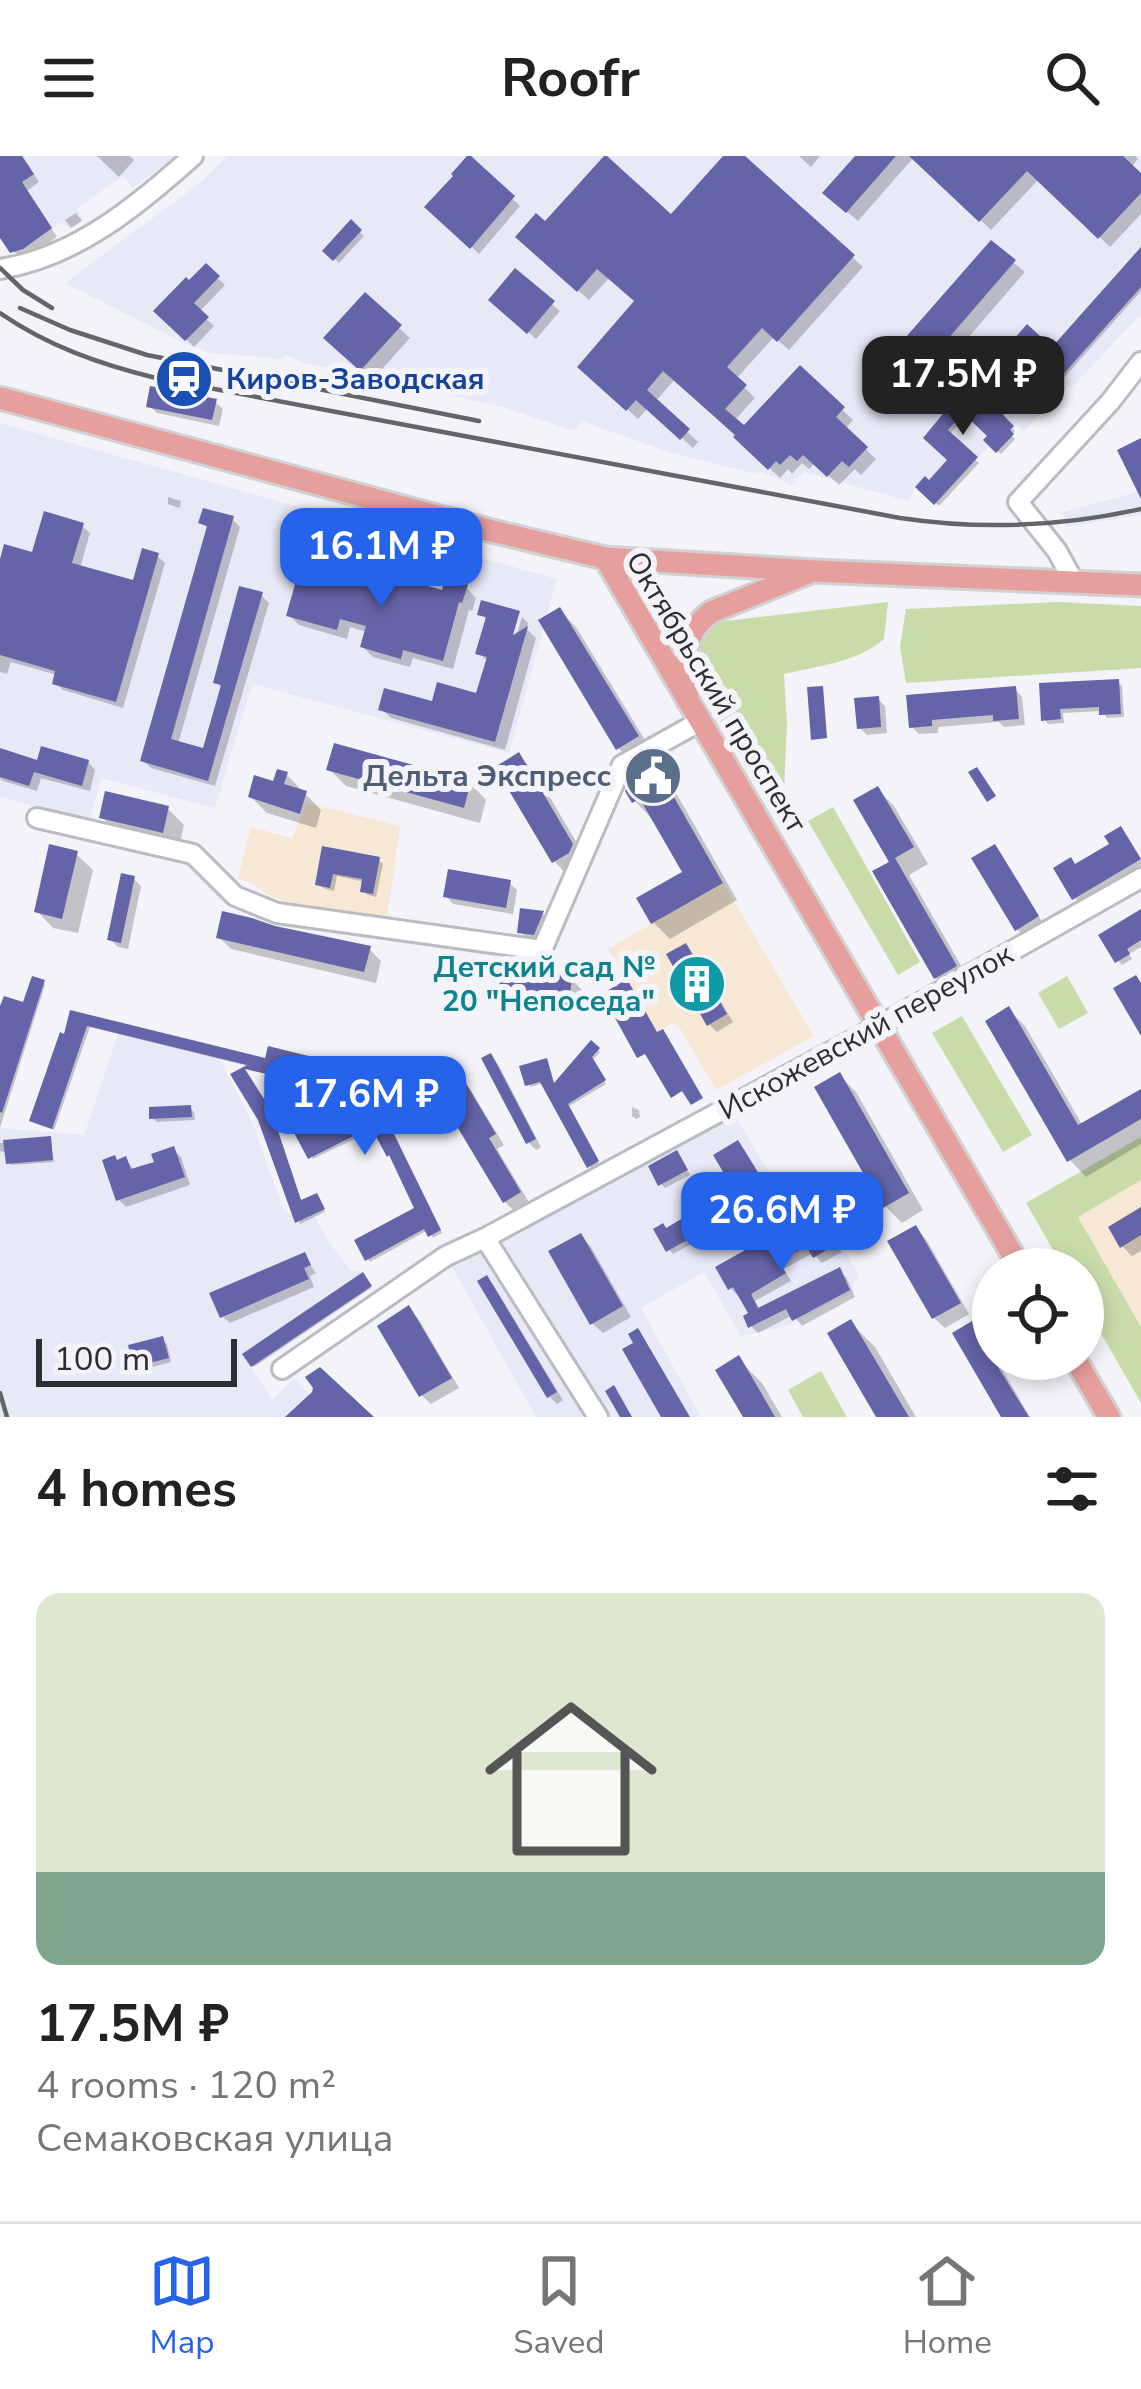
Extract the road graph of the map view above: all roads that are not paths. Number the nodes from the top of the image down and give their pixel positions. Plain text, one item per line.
1 (193, 156) edge
2 (0, 269) edge
3 (1141, 362) edge
4 (0, 398) edge
5 (605, 558) junction
6 (814, 571) junction
7 (1073, 580) junction
8 (1141, 585) edge
9 (694, 713) junction
10 (38, 818) dead end
11 (1141, 878) edge
12 (878, 1027) junction
13 (485, 1238) junction
14 (1009, 1248) edge
15 (282, 1370) dead end
16 (1087, 1380) edge
17 (598, 1417) edge
18 (1109, 1417) edge

1 - 2 street
3 - 7 street
4 - 5 main road, Октябрьский проспект
5 - 6 main road
5 - 9 main road, Октябрьский проспект
6 - 7 main road
6 - 9 main road
7 - 8 main road
9 - 10 street
9 - 12 main road, Октябрьский проспект
11 - 12 street, Искожевский переулок
12 - 13 street, Искожевский переулок
12 - 14 main road, Октябрьский проспект
13 - 15 street, Искожевский переулок
13 - 17 street
16 - 18 main road

